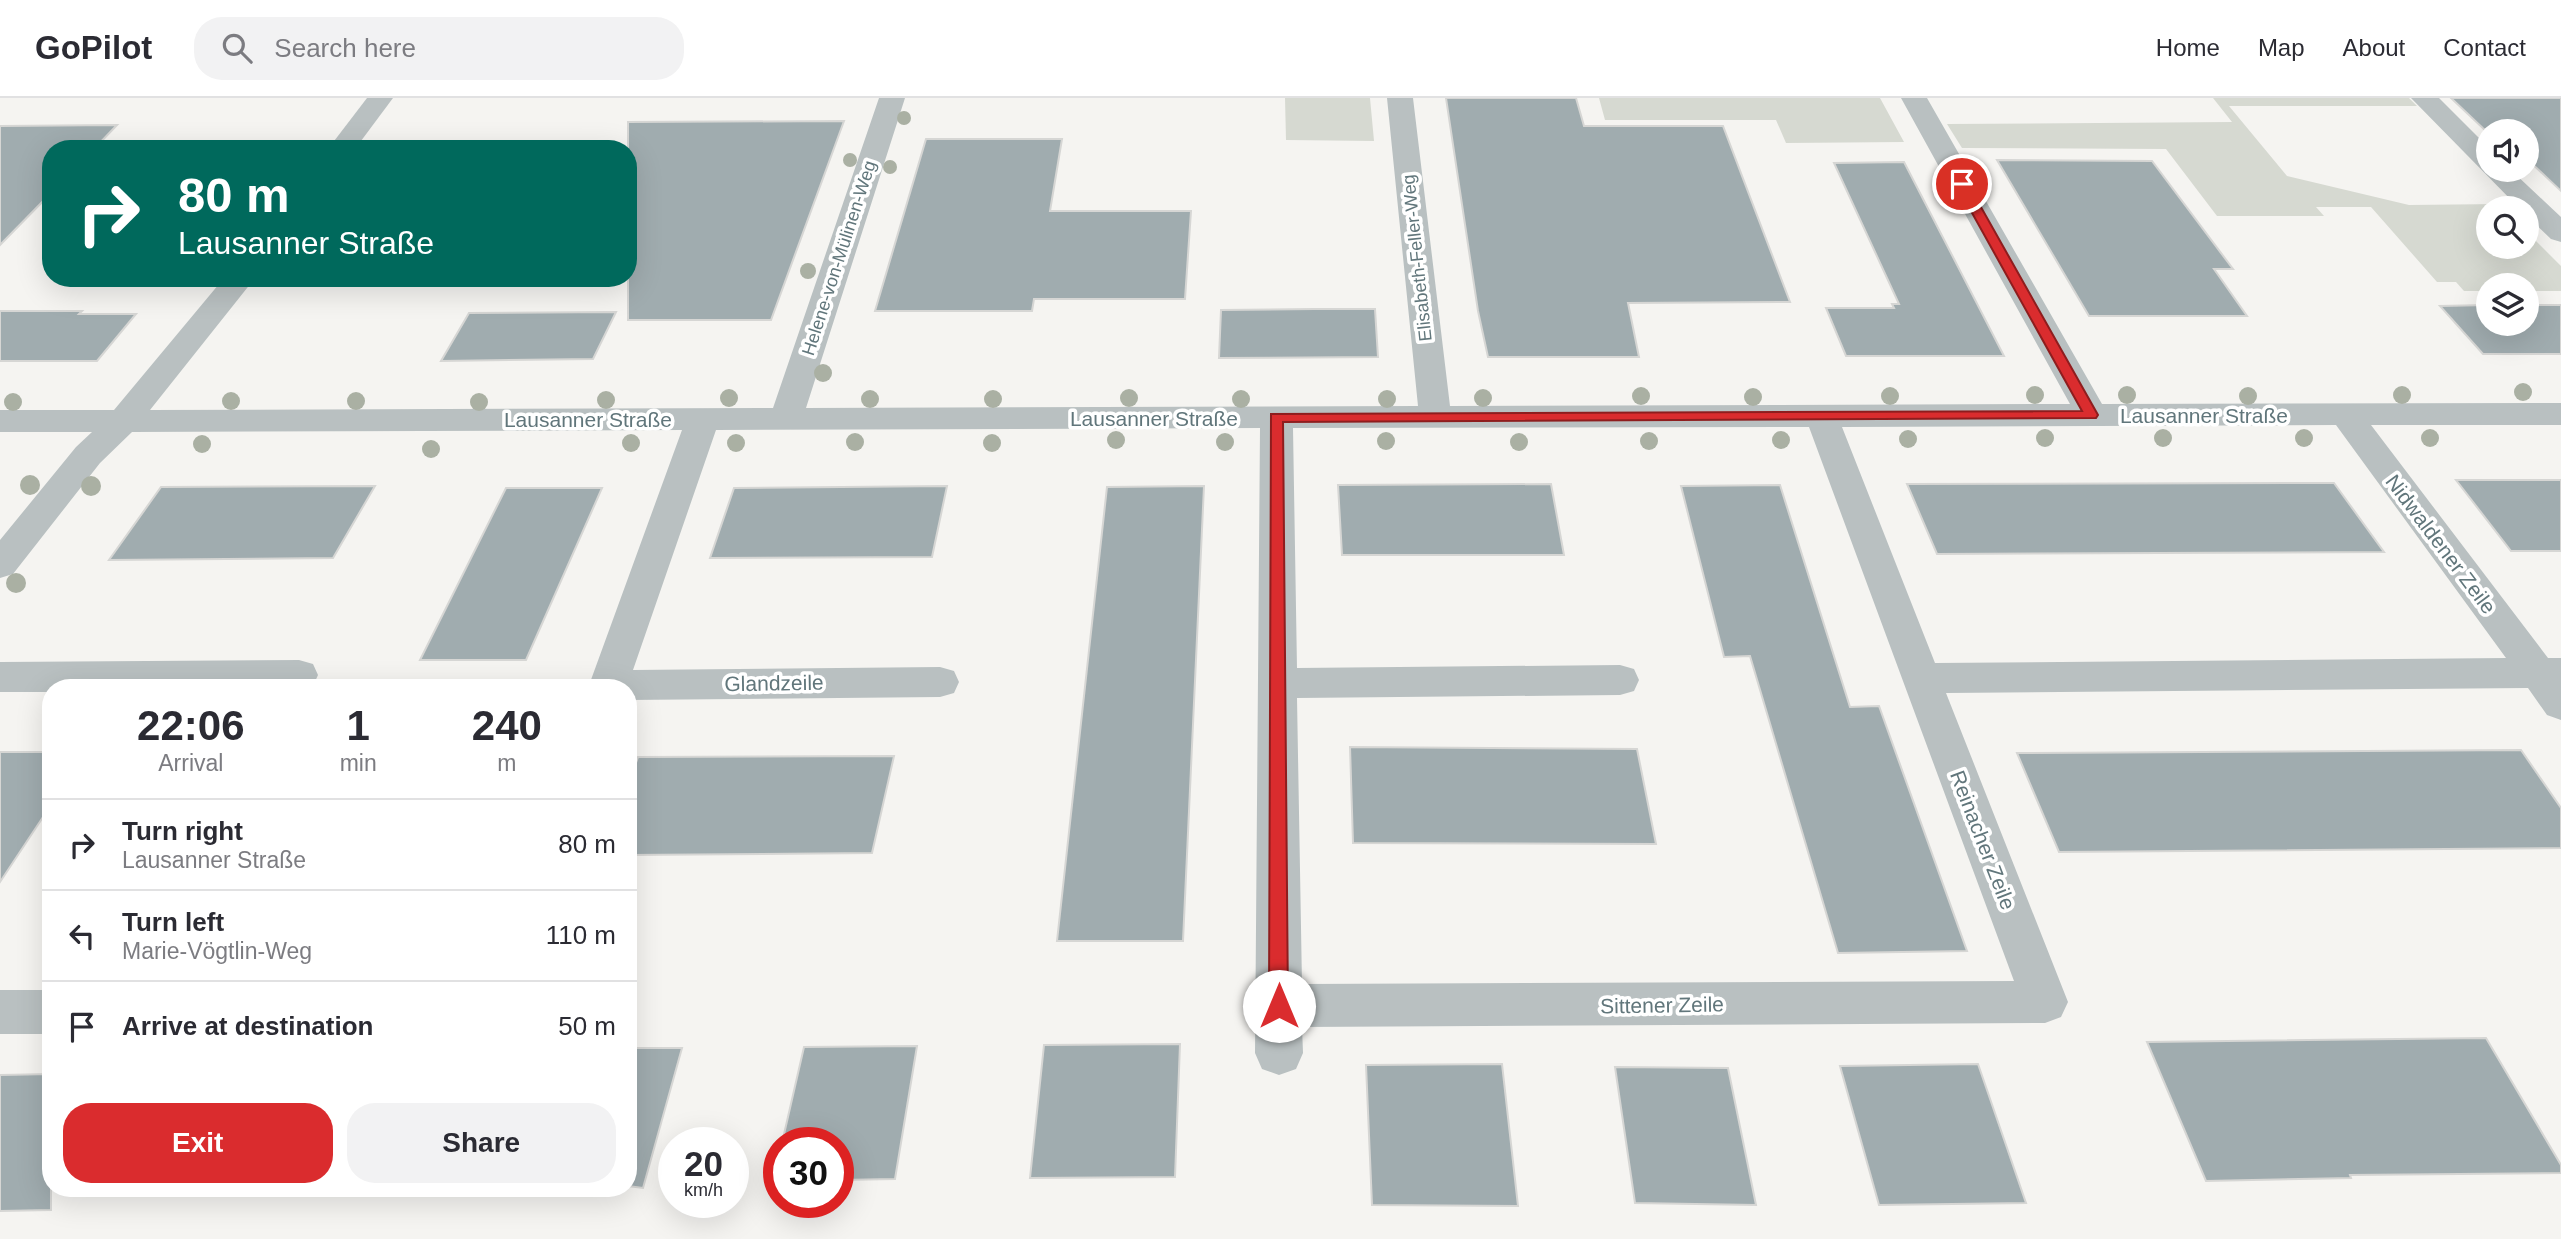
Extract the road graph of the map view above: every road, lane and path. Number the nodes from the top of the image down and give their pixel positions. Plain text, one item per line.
1 (380, 98) edge
2 (892, 98) edge
3 (1400, 98) edge
4 (1914, 98) edge
5 (2424, 98) edge
6 (348, 140) edge
7 (2476, 150) edge
8 (2509, 182) edge
9 (2561, 233) edge
10 (233, 287) edge
11 (2345, 414) junction
12 (2561, 414) edge
13 (2092, 415) junction
14 (1821, 416) junction
15 (1276, 417) junction
16 (1435, 417) junction
17 (703, 419) junction
18 (786, 419) junction
19 (0, 421) edge
20 (124, 421) junction
21 (0, 565) edge
22 (2550, 673) edge
23 (299, 675) dead end
24 (0, 677) edge
25 (1921, 678) junction
26 (610, 679) edge
27 (1620, 680) dead end
28 (940, 682) dead end
29 (1279, 683) junction
30 (637, 686) edge
31 (2561, 704) edge
32 (2045, 1002) joint
33 (1279, 1006) junction
34 (0, 1012) edge
35 (42, 1012) edge
36 (1279, 1053) dead end

1 - 6 street
2 - 18 street, Helene-von-Mülinen-Weg
3 - 16 street, Elisabeth-Feller-Weg
4 - 13 street
5 - 7 street
8 - 9 street
10 - 20 street
11 - 12 street, Lausanner Straße
11 - 13 street, Lausanner Straße
11 - 22 street, Nidwaldener Zeile
13 - 14 street, Lausanner Straße
14 - 16 street, Lausanner Straße
14 - 25 street, Reinacher Zeile
15 - 16 street, Lausanner Straße
15 - 18 street, Lausanner Straße
15 - 29 street
17 - 18 street, Lausanner Straße
17 - 20 street, Lausanner Straße
17 - 26 street, Glandzeile
19 - 20 street, Lausanner Straße
20 - 21 street
22 - 25 street
22 - 31 street, Nidwaldener Zeile
23 - 24 street
25 - 32 street, Reinacher Zeile
27 - 29 street
28 - 30 street, Glandzeile
29 - 33 street
32 - 33 street, Sittener Zeile
33 - 36 street
34 - 35 street

